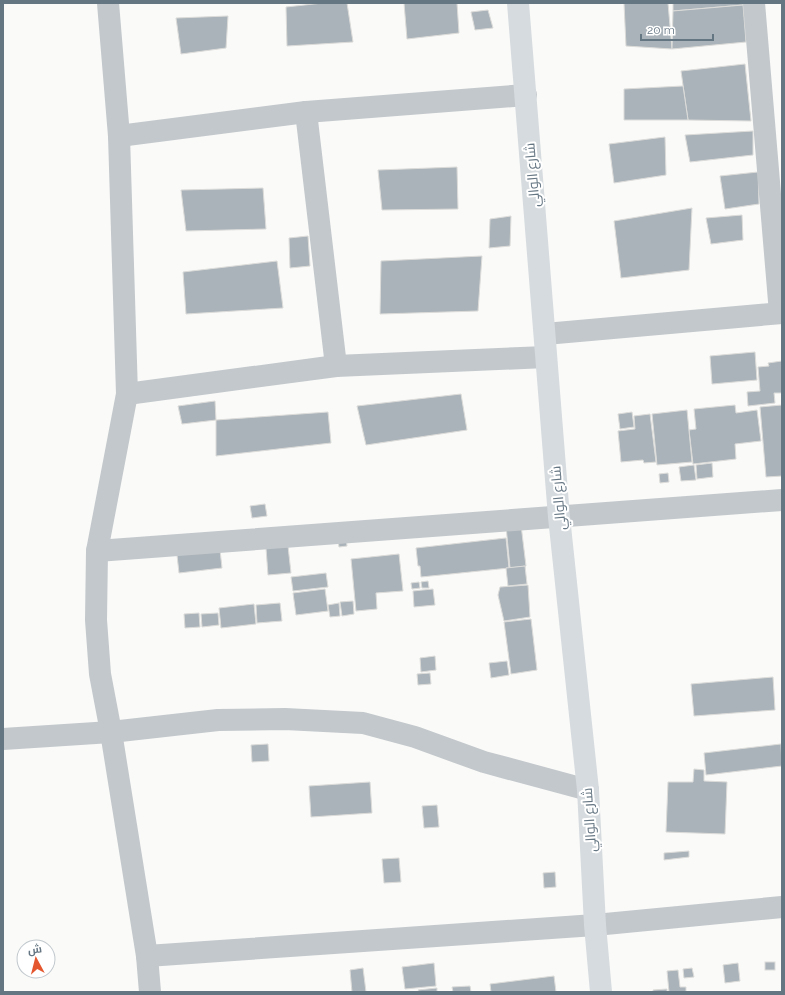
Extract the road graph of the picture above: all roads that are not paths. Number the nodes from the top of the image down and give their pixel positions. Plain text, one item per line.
1 (108, 3) edge
2 (518, 3) edge
3 (754, 3) edge
4 (526, 95) junction
5 (306, 112) junction
6 (119, 136) junction
7 (781, 313) edge
8 (545, 334) junction
9 (546, 357) junction
10 (336, 366) junction
11 (127, 394) junction
12 (782, 500) edge
13 (559, 517) junction
14 (97, 551) junction
15 (111, 732) junction
16 (3, 739) edge
17 (588, 790) junction
18 (782, 907) edge
19 (595, 926) junction
20 (146, 956) junction
21 (150, 992) edge
22 (601, 992) edge

1 - 6 street
2 - 4 main road, شارع الوالي
3 - 7 street
4 - 5 street
4 - 8 main road, شارع الوالي
5 - 6 street
5 - 10 street
6 - 11 street
7 - 8 street
8 - 9 main road, شارع الوالي
9 - 10 street
9 - 13 main road, شارع الوالي
10 - 11 street
11 - 14 street
12 - 13 street
13 - 14 street
13 - 17 main road, شارع الوالي
14 - 15 street
15 - 16 street
15 - 17 street
15 - 20 street
17 - 19 main road, شارع الوالي
18 - 19 street
19 - 20 street
19 - 22 main road, شارع الوالي
20 - 21 street

